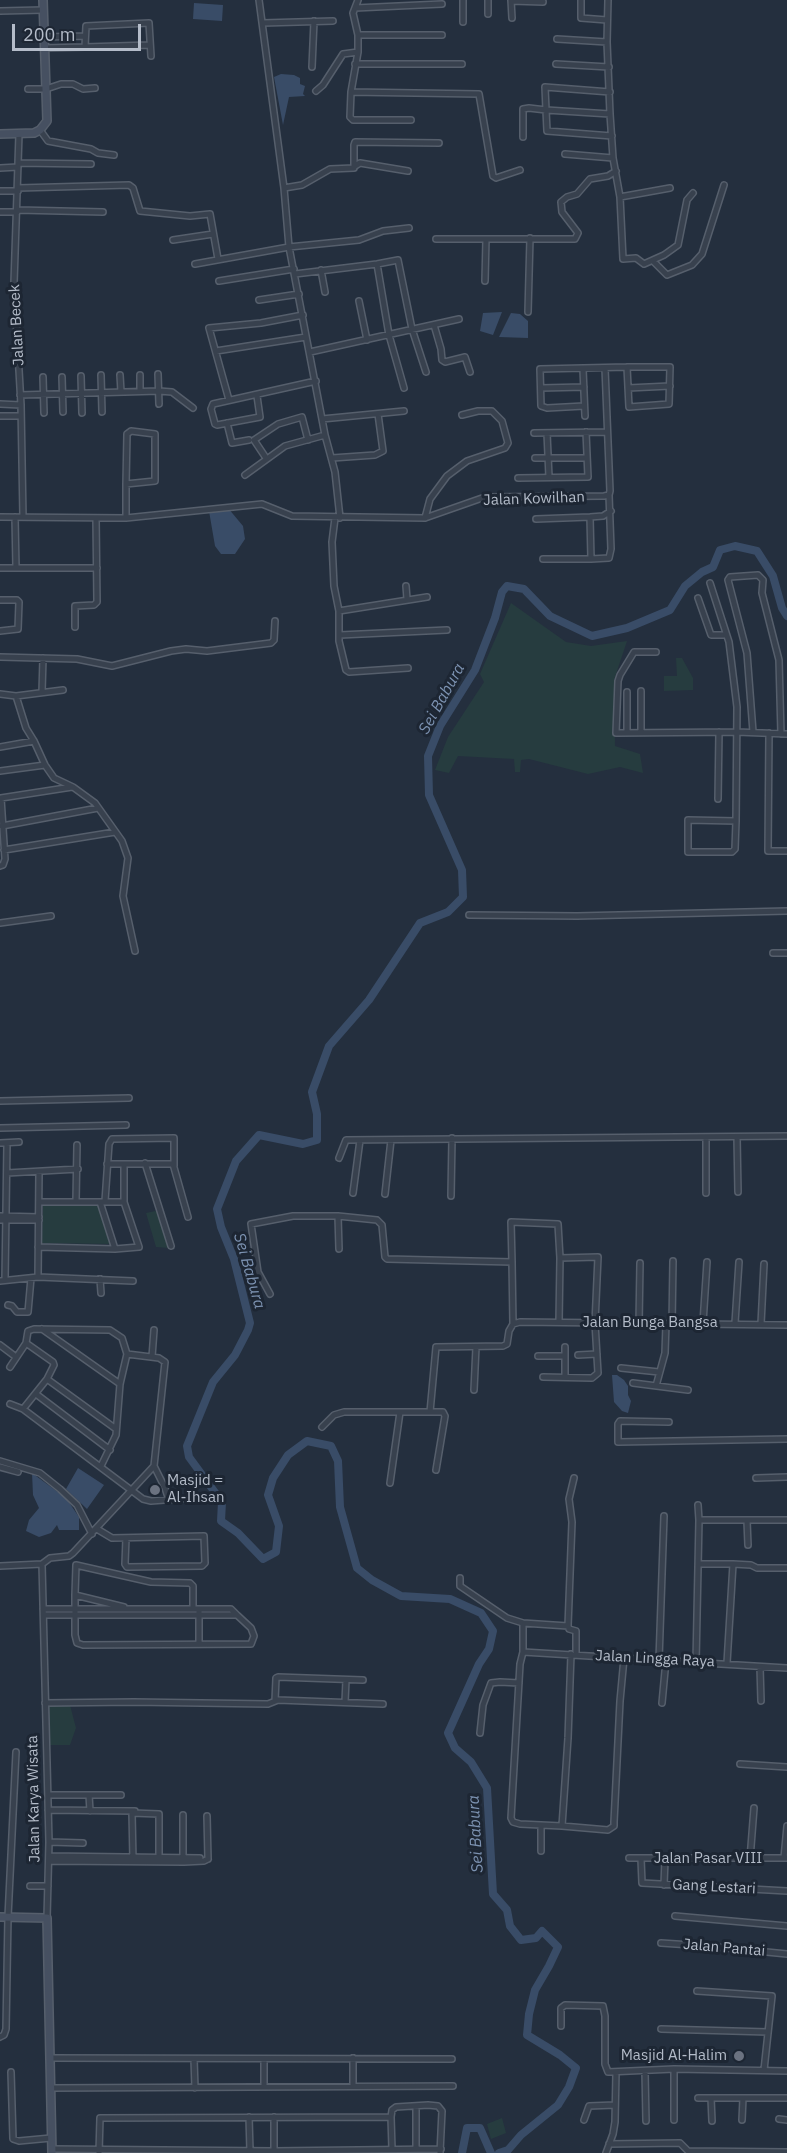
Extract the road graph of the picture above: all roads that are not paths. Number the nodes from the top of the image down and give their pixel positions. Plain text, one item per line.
1 (43, 0) edge
2 (259, 0) edge
3 (358, 0) edge
4 (463, 0) edge
5 (488, 0) edge
6 (582, 0) edge
7 (608, 0) edge
8 (511, 1) edge
9 (543, 2) dead end
10 (442, 4) dead end
11 (355, 8) junction
12 (0, 10) edge
13 (43, 10) junction
14 (488, 14) dead end
15 (512, 18) dead end
16 (607, 20) junction
17 (314, 21) junction
18 (333, 21) dead end
19 (463, 22) dead end
20 (263, 23) junction
21 (358, 35) junction
22 (442, 35) dead end
23 (85, 36) junction
24 (44, 37) junction
25 (557, 39) dead end
26 (607, 42) junction
27 (150, 45) junction
28 (85, 47) junction
29 (44, 48) junction
30 (358, 52) junction
31 (151, 56) dead end
32 (355, 64) junction
33 (462, 64) dead end
34 (556, 64) dead end
35 (312, 67) dead end
36 (609, 67) junction
37 (95, 88) dead end
38 (28, 89) dead end
39 (46, 89) junction
40 (316, 92) dead end
41 (351, 92) junction
42 (610, 92) junction
43 (546, 110) junction
44 (610, 114) junction
45 (411, 120) dead end
46 (40, 130) junction
47 (0, 134) edge
48 (19, 134) junction
49 (612, 136) junction
50 (524, 137) dead end
51 (439, 143) dead end
52 (565, 154) dead end
53 (114, 155) dead end
54 (614, 158) junction
55 (91, 164) dead end
56 (18, 165) junction
57 (355, 166) junction
58 (0, 168) edge
59 (520, 170) dead end
60 (408, 171) dead end
61 (616, 171) junction
62 (724, 185) dead end
63 (285, 188) junction
64 (670, 188) dead end
65 (18, 189) junction
66 (0, 191) edge
67 (693, 193) dead end
68 (620, 198) junction
69 (17, 211) junction
70 (103, 212) dead end
71 (0, 213) edge
72 (409, 228) dead end
73 (213, 234) junction
74 (530, 238) junction
75 (436, 239) dead end
76 (486, 239) junction
77 (173, 240) dead end
78 (289, 247) junction
79 (218, 259) junction
80 (652, 261) junction
81 (195, 264) dead end
82 (377, 264) junction
83 (321, 270) junction
84 (295, 272) junction
85 (219, 280) dead end
86 (485, 281) dead end
87 (325, 292) dead end
88 (299, 294) junction
89 (259, 300) dead end
90 (359, 301) dead end
91 (528, 312) dead end
92 (303, 315) junction
93 (459, 319) dead end
94 (434, 325) junction
95 (412, 329) junction
96 (389, 335) junction
97 (306, 337) junction
98 (367, 340) junction
99 (216, 351) junction
100 (310, 352) junction
101 (627, 367) junction
102 (605, 368) junction
103 (583, 369) junction
104 (426, 372) dead end
105 (470, 372) dead end
106 (158, 374) dead end
107 (101, 375) dead end
108 (120, 375) dead end
109 (140, 375) dead end
110 (81, 376) dead end
111 (43, 377) dead end
112 (62, 377) dead end
113 (316, 381) junction
114 (670, 386) junction
115 (584, 387) junction
116 (404, 388) dead end
117 (541, 388) junction
118 (628, 388) junction
119 (140, 391) junction
120 (159, 391) junction
121 (121, 392) junction
122 (102, 393) junction
123 (20, 395) junction
124 (43, 395) junction
125 (63, 395) junction
126 (82, 395) junction
127 (257, 396) junction
128 (229, 400) junction
129 (0, 404) edge
130 (159, 404) dead end
131 (21, 405) junction
132 (585, 406) junction
133 (193, 408) dead end
134 (404, 411) dead end
135 (63, 412) dead end
136 (82, 412) dead end
137 (102, 412) dead end
138 (44, 413) dead end
139 (378, 414) junction
140 (462, 415) dead end
141 (0, 416) edge
142 (585, 416) dead end
143 (21, 417) junction
144 (322, 419) junction
145 (227, 423) junction
146 (586, 432) junction
147 (607, 432) junction
148 (534, 433) dead end
149 (547, 433) junction
150 (325, 435) junction
151 (249, 440) dead end
152 (309, 440) junction
153 (266, 458) junction
154 (332, 458) junction
155 (535, 458) dead end
156 (548, 458) junction
157 (587, 458) junction
158 (245, 475) dead end
159 (549, 477) junction
160 (518, 478) dead end
161 (126, 484) junction
162 (609, 495) junction
163 (610, 511) junction
164 (0, 517) edge
165 (15, 517) junction
166 (23, 517) junction
167 (590, 517) junction
168 (96, 518) junction
169 (126, 518) junction
170 (337, 518) junction
171 (425, 518) junction
172 (536, 519) dead end
173 (591, 558) junction
174 (543, 559) dead end
175 (0, 568) edge
176 (16, 568) junction
177 (97, 568) junction
178 (710, 583) dead end
179 (406, 586) dead end
180 (427, 597) dead end
181 (698, 598) dead end
182 (407, 599) junction
183 (0, 600) edge
184 (339, 611) junction
185 (275, 621) dead end
186 (75, 627) dead end
187 (447, 630) dead end
188 (0, 631) edge
189 (340, 635) junction
190 (726, 635) junction
191 (657, 652) dead end
192 (0, 657) edge
193 (43, 658) junction
194 (408, 668) dead end
195 (63, 690) dead end
196 (641, 691) dead end
197 (42, 692) junction
198 (627, 692) dead end
199 (0, 694) edge
200 (16, 696) junction
201 (627, 732) junction
202 (641, 732) junction
203 (720, 732) junction
204 (737, 732) junction
205 (753, 732) junction
206 (769, 733) junction
207 (784, 734) edge
208 (34, 741) junction
209 (0, 747) edge
210 (45, 765) junction
211 (0, 771) edge
212 (73, 787) junction
213 (0, 794) edge
214 (0, 799) edge
215 (718, 799) dead end
216 (98, 808) junction
217 (735, 821) junction
218 (2, 826) junction
219 (115, 832) junction
220 (4, 850) junction
221 (787, 851) edge
222 (0, 866) edge
223 (787, 911) edge
224 (470, 915) dead end
225 (51, 916) dead end
226 (0, 923) edge
227 (135, 951) dead end
228 (774, 953) dead end
229 (787, 953) edge
230 (129, 1098) dead end
231 (0, 1101) edge
232 (126, 1125) dead end
233 (0, 1128) edge
234 (787, 1136) edge
235 (737, 1137) junction
236 (453, 1138) junction
237 (706, 1138) junction
238 (360, 1140) junction
239 (391, 1140) junction
240 (19, 1142) dead end
241 (3, 1143) edge
242 (77, 1145) dead end
243 (339, 1158) dead end
244 (145, 1163) junction
245 (107, 1164) junction
246 (124, 1165) junction
247 (174, 1166) junction
248 (78, 1169) junction
249 (39, 1172) junction
250 (7, 1173) junction
251 (738, 1191) dead end
252 (353, 1193) dead end
253 (706, 1193) dead end
254 (385, 1194) dead end
255 (451, 1196) dead end
256 (76, 1201) junction
257 (102, 1201) junction
258 (40, 1202) junction
259 (124, 1202) junction
260 (338, 1216) junction
261 (188, 1217) dead end
262 (3, 1218) edge
263 (39, 1218) junction
264 (171, 1246) dead end
265 (38, 1247) junction
266 (115, 1249) junction
267 (339, 1249) dead end
268 (561, 1258) junction
269 (672, 1260) dead end
270 (512, 1262) junction
271 (707, 1262) dead end
272 (739, 1262) dead end
273 (640, 1263) dead end
274 (764, 1264) dead end
275 (38, 1276) junction
276 (31, 1278) junction
277 (2, 1280) edge
278 (100, 1280) junction
279 (133, 1281) dead end
280 (101, 1293) dead end
281 (270, 1294) dead end
282 (8, 1305) dead end
283 (559, 1322) junction
284 (596, 1323) junction
285 (703, 1323) junction
286 (735, 1323) junction
287 (513, 1324) junction
288 (639, 1324) junction
289 (669, 1324) junction
290 (761, 1324) junction
291 (787, 1325) edge
292 (41, 1328) junction
293 (154, 1330) dead end
294 (26, 1343) junction
295 (0, 1345) edge
296 (476, 1347) junction
297 (565, 1347) dead end
298 (126, 1354) junction
299 (597, 1354) junction
300 (578, 1355) dead end
301 (538, 1356) dead end
302 (565, 1356) junction
303 (16, 1357) junction
304 (152, 1357) junction
305 (10, 1366) dead end
306 (621, 1368) dead end
307 (660, 1372) junction
308 (543, 1377) dead end
309 (565, 1377) junction
310 (47, 1379) junction
311 (633, 1383) dead end
312 (120, 1384) junction
313 (656, 1386) junction
314 (474, 1390) dead end
315 (688, 1390) dead end
316 (36, 1394) junction
317 (10, 1404) dead end
318 (23, 1409) junction
319 (400, 1412) junction
320 (430, 1412) junction
321 (669, 1422) dead end
322 (322, 1426) dead end
323 (116, 1429) junction
324 (787, 1439) edge
325 (110, 1450) junction
326 (0, 1461) edge
327 (101, 1466) junction
328 (154, 1466) junction
329 (0, 1467) edge
330 (436, 1470) dead end
331 (18, 1472) dead end
332 (787, 1477) edge
333 (574, 1478) dead end
334 (756, 1478) dead end
335 (390, 1484) dead end
336 (130, 1490) junction
337 (190, 1498) dead end
338 (169, 1500) junction
339 (698, 1505) dead end
340 (664, 1516) dead end
341 (699, 1520) junction
342 (787, 1520) edge
343 (747, 1521) junction
344 (97, 1529) junction
345 (92, 1534) junction
346 (126, 1538) junction
347 (748, 1545) dead end
348 (42, 1564) junction
349 (699, 1564) junction
350 (732, 1564) junction
351 (0, 1566) edge
352 (787, 1568) edge
353 (460, 1578) dead end
354 (75, 1595) junction
355 (134, 1609) junction
356 (75, 1611) junction
357 (197, 1611) junction
358 (43, 1612) junction
359 (523, 1623) junction
360 (568, 1626) junction
361 (199, 1643) junction
362 (523, 1652) junction
363 (573, 1654) junction
364 (624, 1658) junction
365 (659, 1660) junction
366 (666, 1660) junction
367 (696, 1662) junction
368 (727, 1663) junction
369 (760, 1667) junction
370 (787, 1668) edge
371 (346, 1680) junction
372 (363, 1680) dead end
373 (519, 1683) junction
374 (275, 1701) junction
375 (761, 1701) dead end
376 (345, 1702) junction
377 (45, 1703) junction
378 (662, 1703) dead end
379 (383, 1704) dead end
380 (480, 1733) dead end
381 (16, 1752) dead end
382 (740, 1764) dead end
383 (787, 1767) edge
384 (48, 1795) junction
385 (89, 1795) junction
386 (121, 1795) dead end
387 (754, 1808) dead end
388 (48, 1810) junction
389 (90, 1811) junction
390 (166, 1812) dead end
391 (183, 1815) dead end
392 (207, 1816) dead end
393 (541, 1825) junction
394 (562, 1826) junction
395 (787, 1826) edge
396 (49, 1842) junction
397 (84, 1843) dead end
398 (541, 1851) dead end
399 (49, 1858) junction
400 (629, 1858) dead end
401 (786, 1858) edge
402 (133, 1859) junction
403 (159, 1859) junction
404 (641, 1859) junction
405 (665, 1859) junction
406 (750, 1859) junction
407 (183, 1860) junction
408 (664, 1884) junction
409 (30, 1886) dead end
410 (48, 1886) junction
411 (787, 1891) edge
412 (675, 1916) dead end
413 (4, 1917) edge
414 (47, 1918) junction
415 (787, 1926) edge
416 (661, 1943) dead end
417 (787, 1954) edge
418 (698, 1991) dead end
419 (561, 2026) dead end
420 (661, 2029) dead end
421 (768, 2032) junction
422 (0, 2037) edge
423 (50, 2058) junction
424 (353, 2058) junction
425 (194, 2059) junction
426 (264, 2059) junction
427 (452, 2059) dead end
428 (674, 2069) junction
429 (764, 2070) junction
430 (645, 2071) junction
431 (787, 2071) edge
432 (11, 2072) dead end
433 (616, 2072) junction
434 (264, 2086) junction
435 (353, 2086) junction
436 (453, 2086) dead end
437 (51, 2088) junction
438 (195, 2088) junction
439 (698, 2098) dead end
440 (711, 2098) junction
441 (743, 2098) junction
442 (787, 2098) edge
443 (615, 2105) junction
444 (416, 2106) junction
445 (249, 2117) junction
446 (274, 2117) junction
447 (391, 2117) junction
448 (779, 2118) dead end
449 (584, 2120) dead end
450 (674, 2120) dead end
451 (742, 2120) dead end
452 (787, 2120) edge
453 (646, 2121) dead end
454 (712, 2121) dead end
455 (51, 2139) junction
456 (609, 2144) junction
457 (392, 2149) junction
458 (416, 2149) junction
459 (52, 2151) edge
460 (99, 2151) edge
461 (274, 2151) junction
462 (441, 2151) edge
463 (250, 2152) edge
464 (358, 2152) edge
465 (688, 2152) edge
466 (787, 2152) edge
467 (606, 2153) edge

1 - 13 street
2 - 20 street
3 - 11 street
4 - 19 street
5 - 14 street
6 - 16 street
7 - 16 street
8 - 9 street
8 - 15 street
10 - 11 street
11 - 21 street
12 - 13 street
13 - 24 street
16 - 26 street
17 - 18 street
17 - 20 street
17 - 35 street
20 - 63 street
21 - 22 street
21 - 30 street
23 - 24 street
23 - 27 street
23 - 28 street
24 - 29 street
25 - 26 street
26 - 36 street
27 - 28 street
27 - 31 street
28 - 29 street
29 - 39 street
30 - 32 street
30 - 40 street
32 - 33 street
32 - 41 street
34 - 36 street
36 - 42 street
37 - 39 street
38 - 39 street
39 - 46 street
41 - 45 street
41 - 59 street
42 - 43 street
42 - 44 street
43 - 44 street
43 - 49 street
43 - 50 street
44 - 49 street
46 - 48 street
46 - 53 street
47 - 48 street
48 - 56 street, Jalan Becek
49 - 54 street
51 - 57 street
52 - 54 street
54 - 61 street
55 - 56 street
56 - 58 street
56 - 65 street, Jalan Becek
57 - 60 street
57 - 63 street
61 - 68 street
61 - 74 street
62 - 80 street
63 - 78 street
64 - 68 street
65 - 66 street
65 - 69 street, Jalan Becek
65 - 73 street
67 - 80 street
68 - 80 street
69 - 70 street
69 - 71 street
69 - 123 street, Jalan Becek
72 - 78 street
73 - 77 street
73 - 79 street
74 - 76 street
74 - 91 street
75 - 76 street
76 - 86 street
78 - 79 street
78 - 84 street
79 - 81 street
82 - 83 street
82 - 95 street
82 - 96 street
83 - 84 street
83 - 87 street
84 - 85 street
84 - 88 street
88 - 89 street
88 - 92 street
90 - 98 street
92 - 97 street
92 - 99 street
93 - 94 street
94 - 95 street
94 - 105 street
95 - 96 street
95 - 104 street
96 - 98 street
96 - 116 street
97 - 99 street
97 - 100 street
98 - 100 street
99 - 128 street
100 - 113 street
101 - 102 street
101 - 114 street
101 - 118 street
102 - 103 street
102 - 147 street
103 - 115 street
103 - 117 street
106 - 120 street
107 - 122 street
108 - 121 street
109 - 119 street
110 - 126 street
111 - 124 street
112 - 125 street
113 - 127 street
113 - 144 street
114 - 118 street
114 - 118 street
115 - 117 street
115 - 132 street
117 - 132 street
119 - 120 street
119 - 121 street
120 - 130 street
120 - 133 street
121 - 122 street
122 - 126 street
122 - 137 street
123 - 124 street
123 - 131 street, Jalan Becek
124 - 125 street
124 - 138 street
125 - 126 street
125 - 135 street
126 - 136 street
127 - 128 street
127 - 145 street
128 - 145 street
129 - 131 street
131 - 143 street, Jalan Becek
132 - 142 street
134 - 139 street
139 - 144 street
139 - 154 street
140 - 171 street
141 - 143 street
143 - 166 street, Jalan Becek
144 - 150 street
145 - 151 street
146 - 147 street
146 - 149 street
146 - 157 street
147 - 162 street
148 - 149 street
149 - 156 street
150 - 152 street
150 - 154 street
152 - 153 street
152 - 153 street
153 - 158 street
154 - 170 street
155 - 156 street
156 - 157 street
156 - 159 street
157 - 159 street
159 - 160 street
161 - 161 street
161 - 169 street
162 - 163 street
162 - 171 street, Jalan Kowilhan
163 - 167 street
163 - 173 street
164 - 165 street, Jalan Kowilhan
165 - 166 street, Jalan Kowilhan
165 - 176 street
166 - 168 street, Jalan Kowilhan
167 - 172 street
167 - 173 street
168 - 169 street, Jalan Kowilhan
168 - 177 street
169 - 170 street, Jalan Kowilhan
170 - 171 street, Jalan Kowilhan
170 - 184 street
173 - 174 street
175 - 176 street
176 - 177 street
177 - 186 street
178 - 190 street
179 - 182 street
180 - 182 street
181 - 190 street
182 - 184 street
183 - 188 street
184 - 189 street
185 - 193 street
187 - 189 street
189 - 194 street
190 - 204 street
191 - 201 street
192 - 193 street
193 - 197 street
195 - 197 street
196 - 202 street
197 - 200 street
198 - 201 street
199 - 200 street
200 - 208 street
201 - 202 street
202 - 203 street
203 - 204 street
203 - 215 street
204 - 205 street
204 - 217 street
205 - 206 street
205 - 207 street
206 - 207 street
206 - 221 street
208 - 209 street
208 - 210 street
210 - 211 street
210 - 212 street
212 - 214 street
212 - 216 street
213 - 214 street
214 - 218 street
216 - 218 street
216 - 219 street
217 - 217 street
218 - 220 street
219 - 220 street
219 - 227 street
220 - 222 street
223 - 224 street
225 - 226 street
228 - 229 street
230 - 231 street
232 - 233 street
234 - 235 street
235 - 237 street
235 - 251 street
236 - 237 street
236 - 239 street
236 - 255 street
237 - 253 street
238 - 239 street
238 - 243 street
238 - 252 street
239 - 254 street
240 - 241 street
241 - 250 street
242 - 248 street
244 - 246 street
244 - 247 street
244 - 264 street
245 - 246 street
245 - 247 street
245 - 257 street
246 - 259 street
247 - 261 street
248 - 249 street
248 - 256 street
249 - 250 street
249 - 258 street
250 - 262 street
256 - 257 street
256 - 258 street
257 - 259 street
257 - 266 street
258 - 263 street
259 - 266 street
260 - 267 street
260 - 270 street
260 - 281 street
262 - 263 street
262 - 277 street
263 - 265 street
265 - 266 street
265 - 275 street
268 - 270 street
268 - 283 street
268 - 284 street
269 - 289 street
270 - 287 street
271 - 285 street
272 - 286 street
273 - 288 street
274 - 290 street
275 - 276 street
275 - 278 street
276 - 277 street
276 - 282 street
278 - 279 street
278 - 280 street
283 - 284 street, Jalan Bunga Bangsa
283 - 287 street, Jalan Bunga Bangsa
284 - 288 street, Jalan Bunga Bangsa
284 - 299 street
285 - 286 street, Jalan Bunga Bangsa
285 - 289 street, Jalan Bunga Bangsa
286 - 290 street, Jalan Bunga Bangsa
287 - 296 street
288 - 289 street, Jalan Bunga Bangsa
289 - 307 street
290 - 291 street, Jalan Bunga Bangsa
292 - 294 street
292 - 298 street
292 - 312 street
293 - 304 street
294 - 303 street
294 - 310 street
295 - 303 street
296 - 314 street
296 - 320 street
297 - 302 street
298 - 304 street
298 - 312 street
299 - 300 street
299 - 309 street
301 - 302 street
302 - 309 street
303 - 305 street
304 - 328 street
306 - 307 street
307 - 313 street
308 - 309 street
310 - 316 street
310 - 323 street
311 - 313 street
312 - 323 street
313 - 315 street
316 - 318 street
316 - 325 street
317 - 318 street
318 - 327 street
319 - 320 street
319 - 322 street
319 - 335 street
320 - 330 street
321 - 324 street
323 - 325 street
325 - 327 street
326 - 345 street
327 - 336 street
328 - 336 street
328 - 338 street
329 - 331 street
332 - 334 street
333 - 360 street
336 - 338 street
336 - 344 street
337 - 338 street
339 - 341 street
340 - 365 street
341 - 343 street
341 - 349 street
342 - 343 street
343 - 347 street
344 - 345 street
344 - 346 street
345 - 348 street
346 - 346 street
348 - 351 street
348 - 358 street, Jalan Karya Wisata
349 - 350 street
349 - 367 street
350 - 352 street
350 - 368 street
353 - 359 street
354 - 355 street
354 - 356 street
354 - 357 street
355 - 356 street
355 - 357 street
356 - 357 street
356 - 358 street
356 - 361 street
357 - 361 street
357 - 361 street
358 - 377 street, Jalan Karya Wisata
359 - 360 street
359 - 362 street
360 - 363 street
362 - 363 street, Jalan Lingga Raya
362 - 373 street
363 - 364 street, Jalan Lingga Raya
363 - 394 street
364 - 365 street, Jalan Lingga Raya
364 - 394 street
365 - 366 street, Jalan Lingga Raya
366 - 367 street, Jalan Lingga Raya
366 - 378 street
367 - 368 street, Jalan Lingga Raya
368 - 369 street, Jalan Lingga Raya
369 - 370 street, Jalan Lingga Raya
369 - 375 street
371 - 372 street
371 - 374 street
371 - 376 street
373 - 380 street
373 - 393 street
374 - 376 street
374 - 377 street
376 - 379 street
377 - 384 street, Jalan Karya Wisata
381 - 413 street
382 - 383 street
384 - 385 street
384 - 388 street, Jalan Karya Wisata
385 - 386 street
385 - 389 street
387 - 406 street
388 - 389 street
388 - 396 street, Jalan Karya Wisata
389 - 390 street
391 - 407 street
392 - 407 street
393 - 394 street
393 - 398 street
395 - 401 street
396 - 397 street
396 - 399 street, Jalan Karya Wisata
399 - 402 street
399 - 410 street, Jalan Karya Wisata
400 - 404 street, Jalan Pasar VIII
401 - 406 street, Jalan Pasar VIII
402 - 403 street
402 - 403 street
403 - 407 street
404 - 405 street, Jalan Pasar VIII
404 - 408 street, Gang Lestari
405 - 406 street, Jalan Pasar VIII
405 - 408 street
408 - 411 street, Gang Lestari
409 - 410 street
410 - 414 street, Jalan Karya Wisata
412 - 415 street
413 - 414 street
413 - 422 street
414 - 423 street, Jalan Karya Wisata
416 - 417 street, Jalan Pantai
418 - 421 street
419 - 433 street
420 - 421 street
421 - 429 street
423 - 425 street
423 - 437 street, Jalan Karya Wisata
424 - 426 street
424 - 427 street
424 - 435 street
425 - 426 street
425 - 438 street
426 - 434 street
428 - 429 street
428 - 430 street
428 - 450 street
429 - 431 street
430 - 433 street
430 - 453 street
432 - 455 street
433 - 443 street
434 - 435 street
434 - 438 street
435 - 436 street
437 - 438 street
437 - 455 street, Jalan Karya Wisata
439 - 440 street
440 - 441 street
440 - 454 street
441 - 442 street
441 - 451 street
443 - 449 street
443 - 456 street
444 - 447 street
444 - 458 street
444 - 462 street
445 - 446 street
445 - 460 street
445 - 463 street
446 - 447 street
446 - 461 street
447 - 457 street
448 - 452 street
455 - 459 street, Jalan Karya Wisata
456 - 465 street
456 - 467 street
457 - 458 street
457 - 464 street
458 - 462 street
459 - 460 street
460 - 463 street
461 - 463 street
461 - 464 street
465 - 466 street

